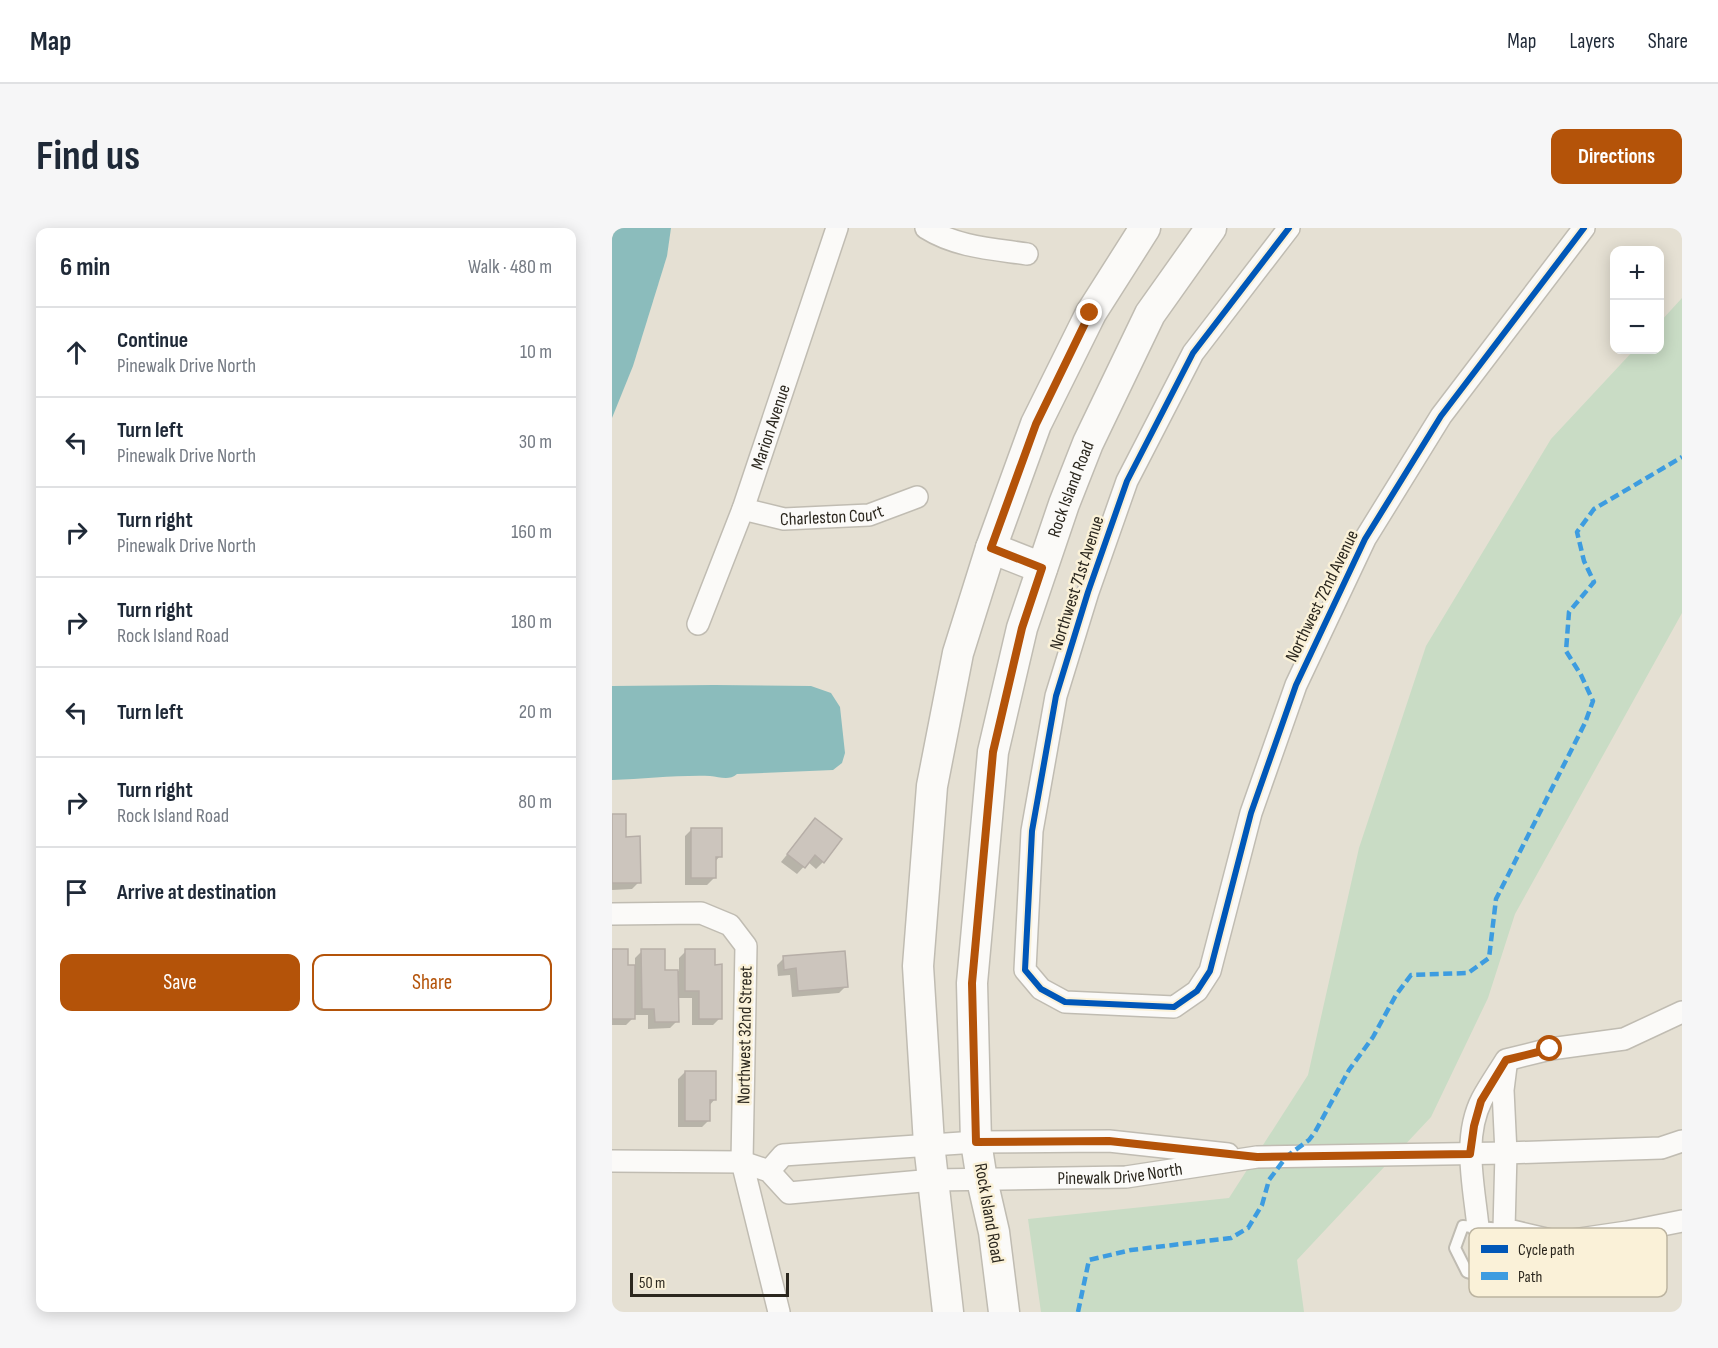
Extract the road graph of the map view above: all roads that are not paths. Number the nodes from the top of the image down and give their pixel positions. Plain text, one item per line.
1 (837, 228) edge
2 (926, 228) edge
3 (1145, 228) edge
4 (1210, 228) edge
5 (1289, 228) edge
6 (1580, 230) edge
7 (1027, 254) dead end
8 (917, 497) dead end
9 (743, 509) junction
10 (991, 548) junction
11 (1042, 568) junction
12 (698, 624) dead end
13 (612, 914) edge
14 (1197, 991) joint
15 (1682, 1012) edge
16 (1506, 1060) junction
17 (1682, 1141) edge
18 (976, 1142) junction
19 (930, 1144) junction
20 (1506, 1153) junction
21 (1470, 1154) junction
22 (1257, 1157) junction
23 (612, 1161) edge
24 (742, 1162) junction
25 (769, 1171) junction
26 (933, 1180) junction
27 (982, 1180) junction
28 (1682, 1221) edge
29 (1478, 1227) junction
30 (1491, 1228) edge
31 (1504, 1228) edge
32 (1650, 1228) edge
33 (1469, 1273) edge
34 (779, 1312) edge
35 (948, 1312) edge
36 (1004, 1312) edge

1 - 9 street, Marion Avenue
2 - 7 street
3 - 10 main road
4 - 11 main road, Rock Island Road
5 - 14 street, Northwest 71st Avenue
6 - 14 street, Northwest 72nd Avenue
8 - 9 street, Charleston Court
9 - 12 street, Marion Avenue
10 - 11 main road
10 - 19 main road
11 - 18 main road, Rock Island Road
13 - 24 street, Northwest 32nd Street
15 - 16 street
16 - 20 street
16 - 21 street
17 - 20 street, Pinewalk Drive North
18 - 19 street, Pinewalk Drive North
18 - 22 street, Pinewalk Drive North
18 - 27 main road, Rock Island Road
19 - 25 street, Pinewalk Drive North
19 - 26 main road
20 - 21 street, Pinewalk Drive North
20 - 31 street
21 - 22 street, Pinewalk Drive North
21 - 29 street
22 - 27 street, Pinewalk Drive North
23 - 24 street
24 - 25 street
24 - 34 street, Northwest 32nd Street
25 - 26 street, Pinewalk Drive North
26 - 27 street, Pinewalk Drive North
26 - 35 main road
27 - 36 main road, Rock Island Road
28 - 32 street
29 - 30 lane
29 - 33 lane

